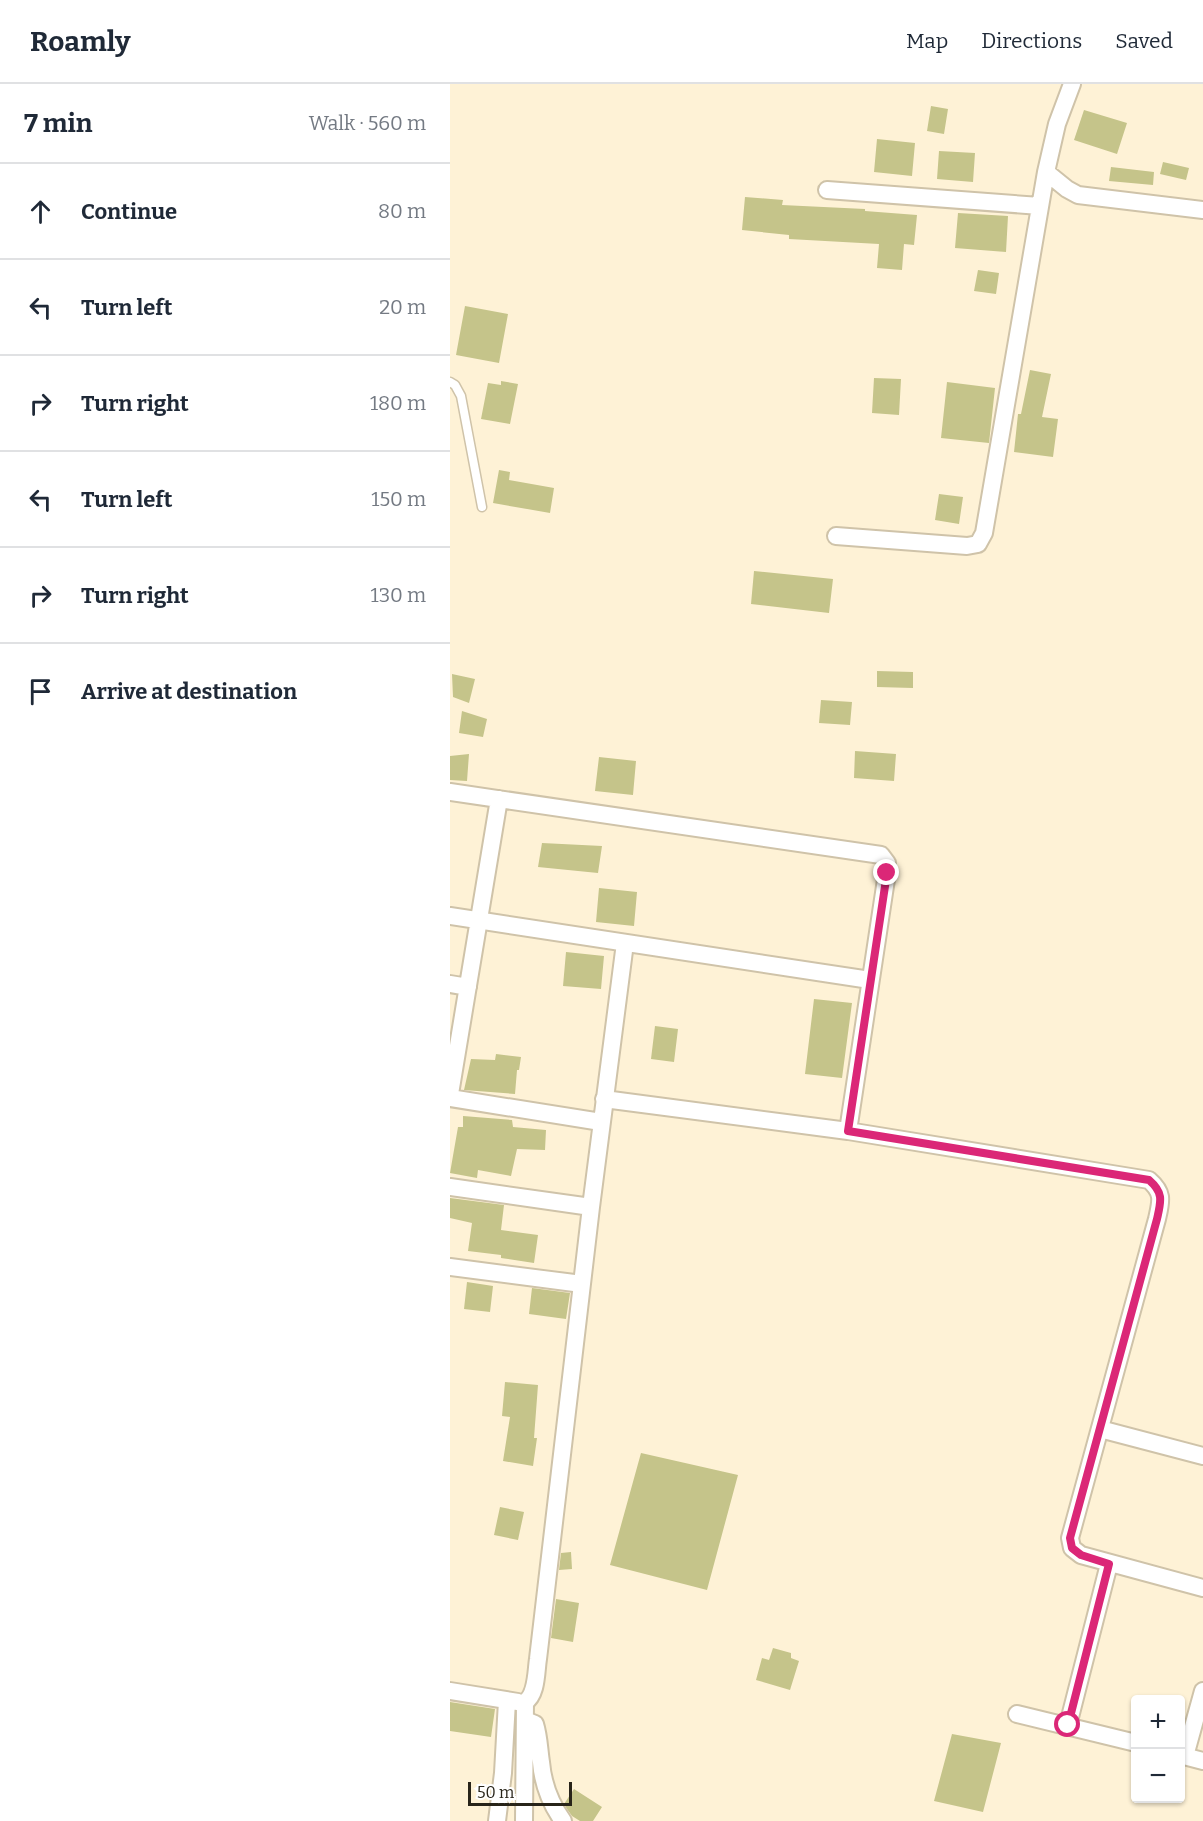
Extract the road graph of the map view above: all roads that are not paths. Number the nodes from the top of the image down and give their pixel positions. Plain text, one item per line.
1 (1072, 84) edge
2 (1046, 172) junction
3 (827, 190) dead end
4 (1040, 206) junction
5 (1203, 210) edge
6 (450, 382) edge
7 (482, 507) dead end
8 (836, 536) dead end
9 (450, 792) edge
10 (499, 799) junction
11 (450, 916) edge
12 (479, 920) junction
13 (625, 943) junction
14 (870, 980) junction
15 (450, 984) edge
16 (468, 987) junction
17 (450, 1096) edge
18 (604, 1098) junction
19 (601, 1122) junction
20 (848, 1131) junction
21 (450, 1187) edge
22 (591, 1207) junction
23 (450, 1267) edge
24 (582, 1284) junction
25 (1100, 1429) junction
26 (1203, 1456) edge
27 (1109, 1564) junction
28 (1203, 1588) edge
29 (450, 1691) edge
30 (1203, 1691) edge
31 (507, 1701) junction
32 (525, 1702) junction
33 (1017, 1714) dead end
34 (525, 1719) junction
35 (1068, 1725) junction
36 (1131, 1742) edge
37 (1185, 1750) edge
38 (1185, 1756) edge
39 (1203, 1761) edge
40 (546, 1791) junction
41 (524, 1792) junction
42 (497, 1821) edge
43 (524, 1821) edge
44 (563, 1821) edge

1 - 2 street
2 - 4 street
2 - 5 street
3 - 4 street
4 - 8 street
6 - 7 lane
9 - 10 street
10 - 12 street
10 - 14 street
11 - 12 street
12 - 13 street
12 - 16 street
13 - 14 street
13 - 18 street
14 - 20 street
15 - 16 street
16 - 17 street
17 - 19 street
18 - 19 street
18 - 20 street
19 - 22 street
20 - 25 street
21 - 22 street
22 - 24 street
23 - 24 street
24 - 32 street
25 - 26 street
25 - 27 street
27 - 28 street
27 - 35 street
29 - 31 street
30 - 37 street
31 - 32 street
31 - 42 street
32 - 34 street
33 - 35 street
34 - 40 street
34 - 41 street
35 - 36 street
38 - 39 street
40 - 41 street
40 - 44 street
41 - 43 street

